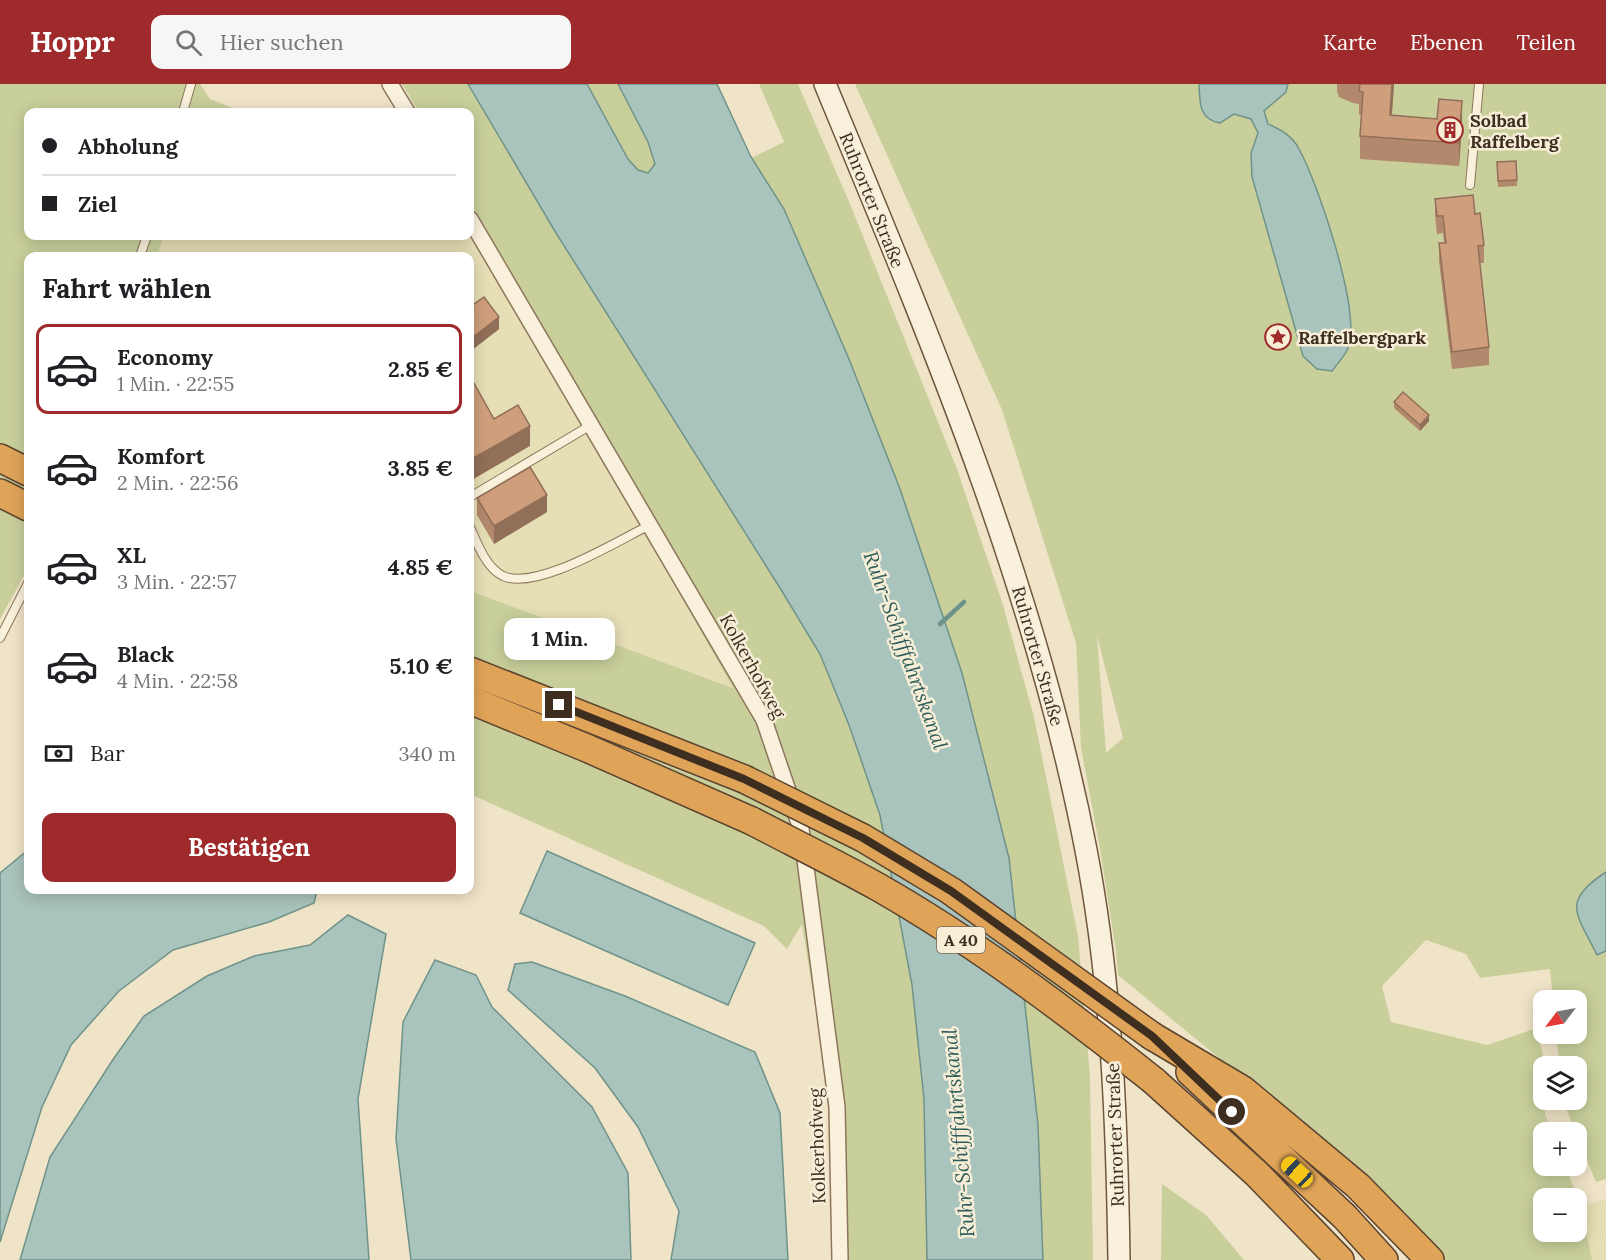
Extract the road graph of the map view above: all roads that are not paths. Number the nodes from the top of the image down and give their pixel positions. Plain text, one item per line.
1 (191, 84) edge
2 (390, 84) edge
3 (825, 84) edge
4 (1479, 84) edge
5 (184, 108) edge
6 (405, 108) edge
7 (1470, 185) dead end
8 (474, 226) edge
9 (591, 425) junction
10 (0, 458) edge
11 (24, 470) edge
12 (0, 493) edge
13 (474, 495) edge
14 (24, 505) edge
15 (650, 525) junction
16 (474, 536) edge
17 (24, 591) edge
18 (0, 638) edge
19 (474, 673) edge
20 (474, 702) edge
21 (1152, 1036) junction
22 (840, 1260) edge
23 (1119, 1260) edge
24 (1340, 1260) edge
25 (1384, 1260) edge
26 (1430, 1260) edge

1 - 5 lane
2 - 6 street
3 - 23 main road, Ruhrorter Straße
4 - 7 lane
8 - 9 street, Kolkerhofweg
9 - 13 lane
9 - 15 street, Kolkerhofweg
10 - 11 highway
12 - 14 highway
15 - 16 lane
15 - 22 street, Kolkerhofweg
17 - 18 lane
19 - 21 highway, A 40, bridge
20 - 24 highway, A 40, bridge
21 - 25 highway, A 40
21 - 26 highway

